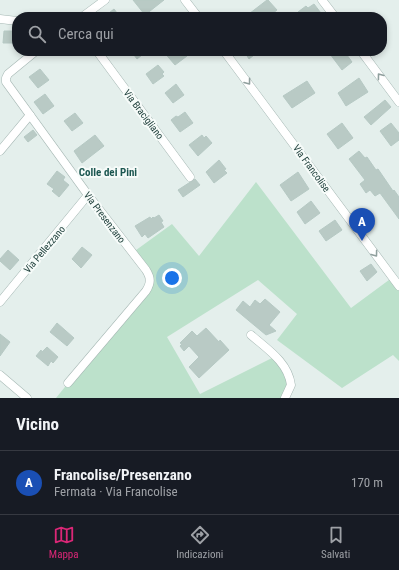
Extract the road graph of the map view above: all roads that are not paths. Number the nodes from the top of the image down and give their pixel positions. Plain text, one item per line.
1 (105, 0) edge
2 (185, 0) edge
3 (322, 0) edge
4 (89, 12) edge
5 (194, 12) edge
6 (331, 12) edge
7 (0, 19) edge
8 (12, 20) edge
9 (30, 56) edge
10 (101, 56) edge
11 (228, 56) edge
12 (365, 56) edge
13 (399, 102) edge
14 (30, 115) junction
15 (0, 151) edge
16 (190, 177) dead end
17 (88, 196) junction
18 (399, 286) edge
19 (0, 302) edge
20 (251, 335) dead end
21 (0, 375) edge
22 (68, 384) dead end
23 (27, 398) edge
24 (285, 398) edge

1 - 4 street
2 - 5 street
3 - 6 street
7 - 8 street
9 - 14 street, Via Presenzano
10 - 16 street, Via Bracigliano
11 -> 18 street, Via Francolise
13 -> 12 street
14 - 15 street
14 - 17 street, Via Presenzano
17 - 19 street, Via Pellezzano
17 - 22 street, Via Presenzano
20 - 24 street
21 - 23 street

